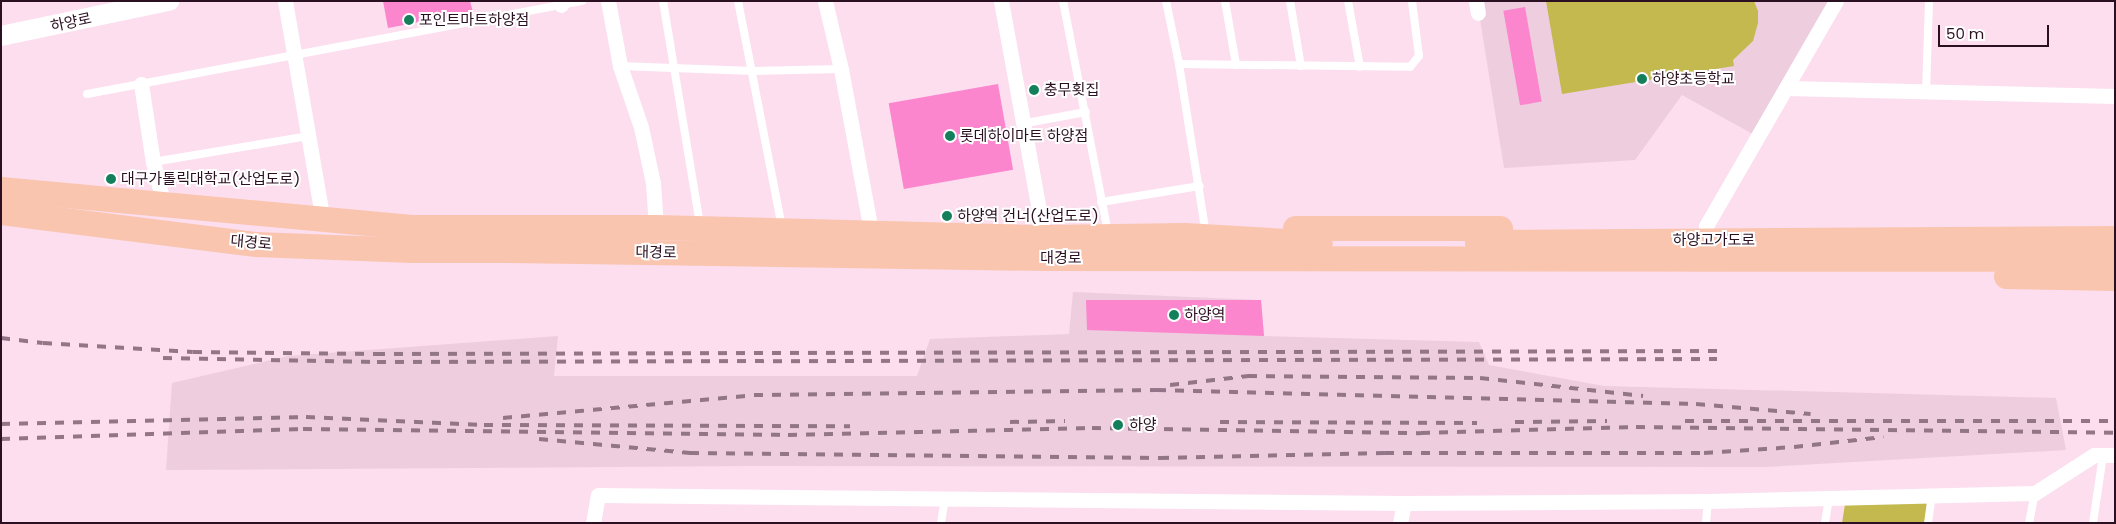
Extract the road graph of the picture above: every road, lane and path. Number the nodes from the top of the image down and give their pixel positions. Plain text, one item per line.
1 (169, 1) edge
2 (285, 1) edge
3 (582, 1) edge
4 (608, 1) edge
5 (664, 1) edge
6 (738, 1) edge
7 (825, 1) edge
8 (1001, 1) edge
9 (1063, 1) edge
10 (1166, 1) edge
11 (1225, 1) edge
12 (1290, 1) edge
13 (1348, 1) edge
14 (1412, 1) edge
15 (1836, 1) edge
16 (1929, 1) edge
17 (560, 3) edge
18 (1, 36) edge
19 (294, 55) junction
20 (1179, 64) junction
21 (1236, 65) junction
22 (620, 66) junction
23 (1301, 66) junction
24 (1360, 67) junction
25 (675, 68) junction
26 (841, 69) junction
27 (753, 71) junction
28 (141, 84) junction
29 (1786, 88) junction
30 (1926, 92) junction
31 (88, 94) dead end
32 (2115, 96) edge
33 (1086, 112) junction
34 (1021, 124) junction
35 (308, 136) junction
36 (153, 162) junction
37 (1200, 186) junction
38 (1, 189) edge
39 (1101, 202) junction
40 (164, 206) junction
41 (1, 212) edge
42 (322, 220) junction
43 (1706, 226) junction
44 (656, 227) junction
45 (2115, 227) edge
46 (701, 229) junction
47 (782, 229) junction
48 (871, 231) junction
49 (1196, 232) junction
50 (1109, 236) junction
51 (2115, 238) edge
52 (1045, 247) junction
53 (1312, 251) junction
54 (1247, 258) junction
55 (2115, 259) edge
56 (2115, 278) edge
57 (2104, 455) edge
58 (2034, 493) junction
59 (1932, 495) junction
60 (945, 498) junction
61 (1828, 498) junction
62 (1708, 501) junction
63 (1404, 503) junction
64 (593, 523) edge
65 (941, 523) edge
66 (1400, 523) edge
67 (1706, 523) edge
68 (1825, 523) edge
69 (1928, 523) edge
70 (2029, 523) edge
71 (2093, 523) edge

1 - 18 street, 하양로
2 - 19 street
3 - 17 lane
4 - 22 street
5 - 25 lane
6 - 27 lane
7 - 26 street
8 - 34 street
9 - 33 lane
10 - 20 lane
11 - 21 lane
12 - 23 lane
13 - 24 lane
14 - 24 lane
15 - 29 street
16 - 30 lane
17 - 19 lane
19 - 28 lane
19 - 35 street
20 - 21 lane
20 - 37 lane
21 - 23 lane
22 - 25 lane
22 - 44 street
23 - 24 lane
25 - 27 lane
25 - 46 lane
26 - 27 lane
26 - 48 street
27 - 47 lane
28 - 31 lane
28 - 36 street
29 - 30 street
29 - 43 street
30 - 32 street
33 - 34 lane
33 - 39 lane
34 - 52 street
35 - 36 lane
35 - 42 street
36 - 40 street
37 - 39 lane
37 - 49 lane
38 - 40 main road, 대경로
39 - 50 lane
40 - 42 main road, 대경로
41 - 52 main road, 대경로
42 - 44 main road, 대경로
43 - 45 main road
43 - 49 main road
44 - 46 main road, 대경로
46 - 47 main road, 대경로
47 - 48 main road, 대경로
48 - 52 main road, 대경로
49 - 50 main road, 대경로
49 - 53 main road, 대경로
50 - 52 main road, 대경로
51 - 53 main road, 하양고가도로
52 - 54 main road, 대경로
53 - 54 main road, 대경로
53 - 55 main road, 하양고가도로
54 - 56 main road
57 - 58 street
57 - 71 lane
58 - 59 street
58 - 70 lane
59 - 61 street
59 - 69 lane
60 - 63 street
60 - 64 street
60 - 65 lane
61 - 62 street
61 - 68 lane
62 - 63 street
62 - 67 lane
63 - 66 street

